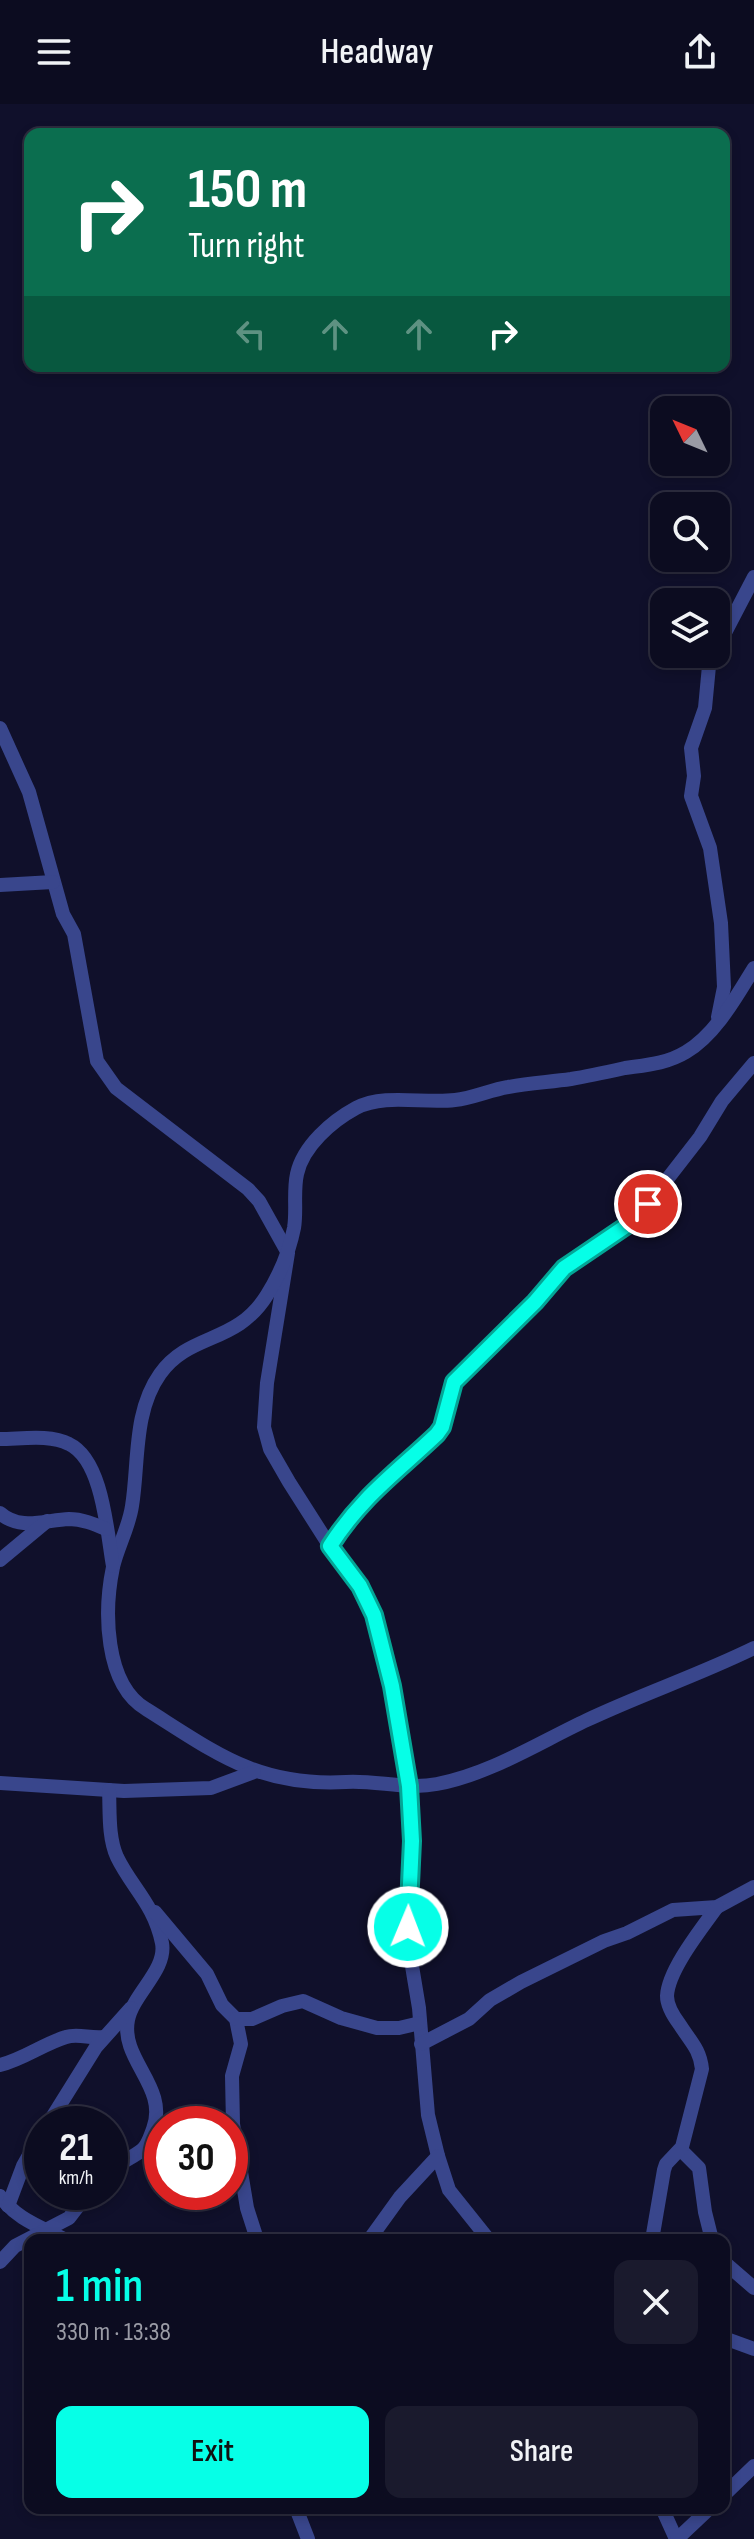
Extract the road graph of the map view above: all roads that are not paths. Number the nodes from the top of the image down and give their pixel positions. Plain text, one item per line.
1 (754, 577) edge
2 (730, 623) edge
3 (709, 668) edge
4 (0, 728) edge
5 (53, 882) junction
6 (0, 885) edge
7 (754, 968) edge
8 (716, 1024) junction
9 (754, 1063) edge
10 (288, 1253) junction
11 (0, 1439) edge
12 (0, 1513) edge
13 (47, 1521) junction
14 (106, 1529) junction
15 (330, 1546) junction
16 (0, 1560) edge
17 (113, 1567) junction
18 (754, 1648) edge
19 (254, 1772) junction
20 (0, 1783) edge
21 (409, 1786) junction
22 (109, 1790) junction
23 (754, 1887) edge
24 (149, 1905) junction
25 (717, 1907) junction
26 (134, 2005) junction
27 (236, 2019) junction
28 (420, 2023) junction
29 (104, 2037) junction
30 (421, 2044) junction
31 (0, 2065) edge
32 (60, 2106) edge
33 (681, 2150) junction
34 (438, 2156) junction
35 (128, 2158) edge
36 (24, 2164) edge
37 (4, 2201) edge
38 (75, 2210) edge
39 (44, 2231) junction
40 (38, 2234) edge
41 (51, 2234) edge
42 (255, 2234) edge
43 (373, 2234) edge
44 (484, 2234) edge
45 (653, 2234) edge
46 (710, 2234) edge
47 (24, 2241) edge
48 (0, 2262) edge
49 (730, 2267) edge
50 (754, 2288) edge
51 (730, 2340) edge
52 (754, 2349) edge
53 (754, 2466) edge
54 (730, 2489) edge
55 (298, 2514) edge
56 (665, 2514) edge
57 (703, 2514) edge
58 (308, 2539) edge
59 (676, 2539) edge

1 - 2 street
3 - 8 street
4 - 5 street
5 - 6 street
5 - 10 street
7 - 8 street
8 - 10 street
9 - 15 street
10 - 15 street
10 - 17 street
11 - 14 street
12 - 13 street
13 - 14 street
13 - 16 street
14 - 17 street
15 - 21 street
17 - 19 street
18 - 21 street
19 - 21 street
19 - 22 street
20 - 22 street
21 - 28 street
22 - 24 street
23 - 25 street
24 - 26 street
24 - 27 street
25 - 30 street
25 - 33 street
26 - 29 street
26 - 35 street
27 - 28 street
27 - 42 street
28 - 30 street
29 - 31 street
29 - 32 street
30 - 34 street
33 - 45 street
33 - 46 street
34 - 43 street
34 - 44 street
36 - 37 street
37 - 39 street
38 - 39 street
39 - 40 street
39 - 41 street
47 - 48 street
49 - 50 street
51 - 52 street
53 - 54 street
55 - 58 street
56 - 59 street
57 - 59 street

